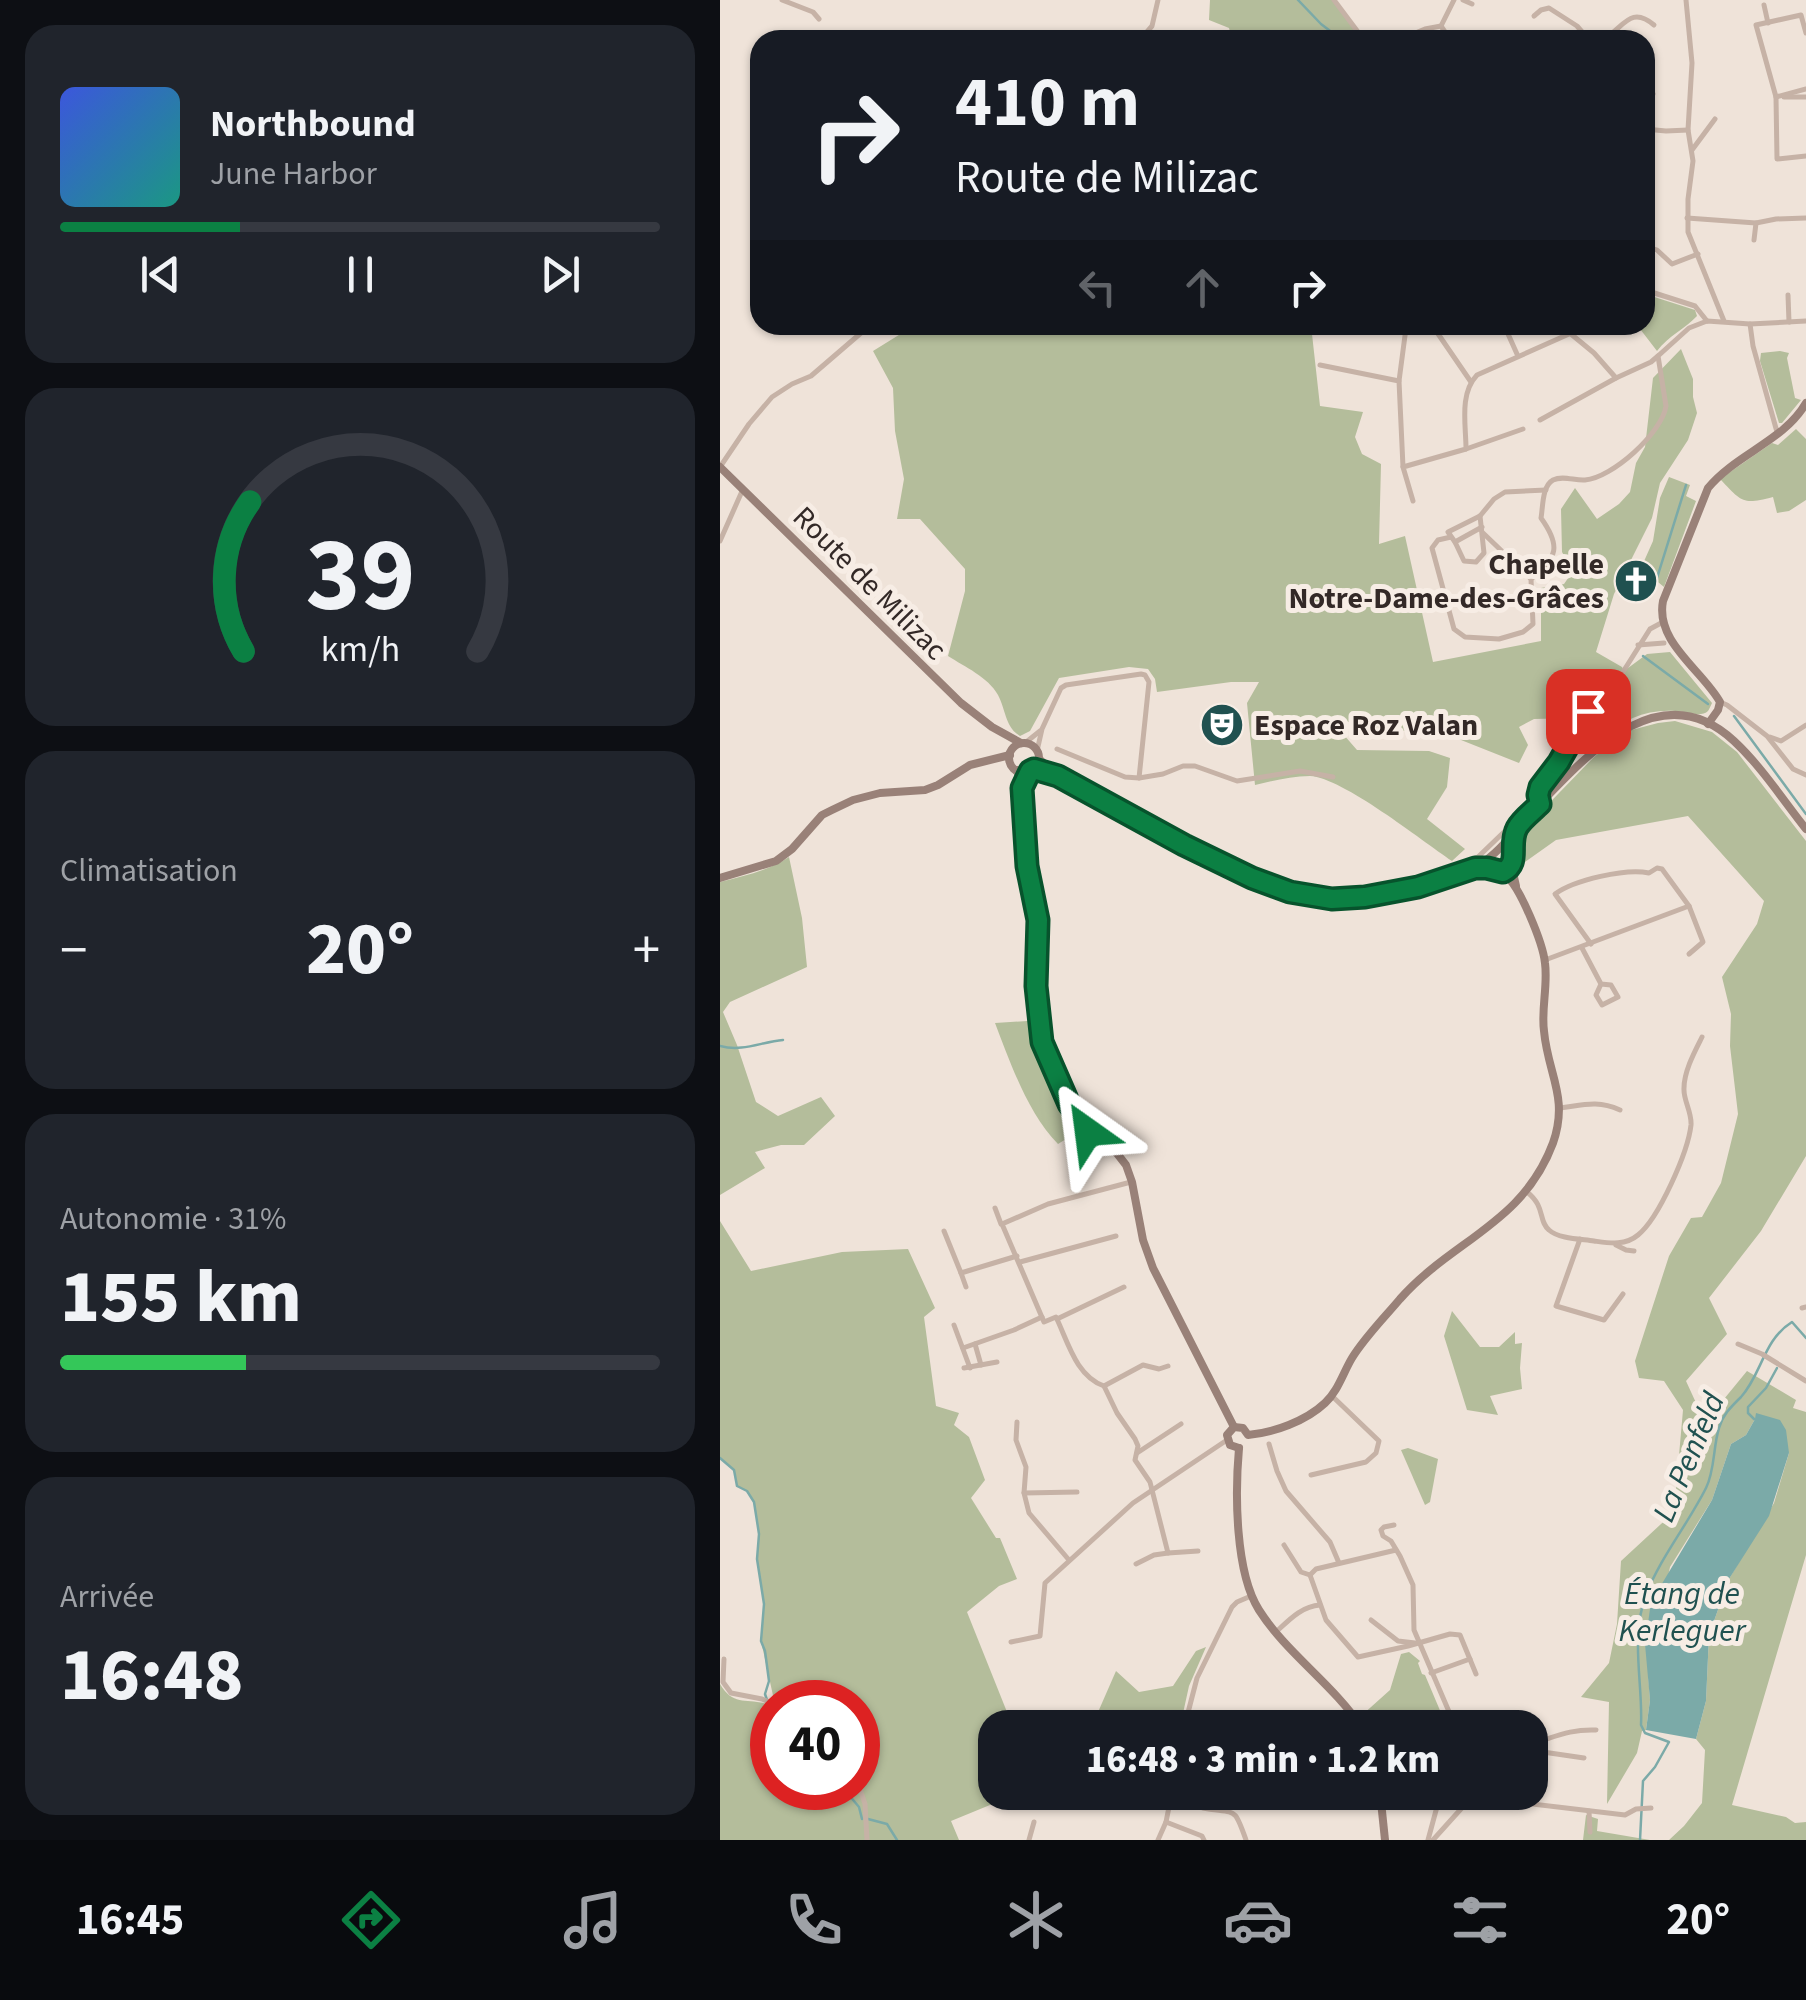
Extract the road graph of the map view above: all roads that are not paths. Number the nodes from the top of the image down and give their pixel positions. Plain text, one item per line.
1 (782, 0) edge
2 (1158, 0) edge
3 (1334, 0) edge
4 (1454, 0) edge
5 (1463, 0) edge
6 (1686, 0) edge
7 (1472, 4) dead end
8 (1764, 4) dead end
9 (1534, 16) dead end
10 (819, 19) dead end
11 (1768, 22) junction
12 (1654, 25) dead end
13 (1441, 26) junction
14 (1149, 30) edge
15 (1356, 30) edge
16 (1423, 30) edge
17 (1444, 30) edge
18 (1581, 30) edge
19 (1617, 30) edge
20 (1806, 33) edge
21 (1806, 93) edge
22 (1776, 98) junction
23 (1715, 120) dead end
24 (1655, 130) edge
25 (1688, 130) junction
26 (1692, 150) junction
27 (1806, 156) edge
28 (1687, 218) junction
29 (1806, 218) edge
30 (1756, 223) junction
31 (1754, 240) dead end
32 (1655, 249) edge
33 (1698, 254) junction
34 (1655, 293) edge
35 (1788, 294) dead end
36 (1708, 321) junction
37 (1724, 321) junction
38 (1806, 321) edge
39 (1789, 322) junction
40 (1750, 324) junction
41 (859, 335) edge
42 (1405, 335) edge
43 (1439, 335) edge
44 (1509, 335) edge
45 (1567, 335) edge
46 (1570, 335) edge
47 (1518, 356) junction
48 (1658, 356) junction
49 (1320, 366) dead end
50 (1616, 378) junction
51 (1398, 381) junction
52 (1471, 382) junction
53 (1806, 403) edge
54 (1540, 420) dead end
55 (1523, 429) dead end
56 (1778, 434) junction
57 (1466, 449) junction
58 (720, 467) edge
59 (1403, 467) junction
60 (744, 489) junction
61 (1546, 490) junction
62 (1413, 501) dead end
63 (1480, 516) junction
64 (1482, 530) junction
65 (1453, 539) junction
66 (720, 541) edge
67 (1531, 580) junction
68 (1663, 622) junction
69 (1664, 643) dead end
70 (1638, 646) junction
71 (1720, 702) junction
72 (1708, 724) junction
73 (1806, 725) edge
74 (992, 727) junction
75 (1042, 729) junction
76 (1767, 736) junction
77 (1023, 743) junction
78 (1057, 749) dead end
79 (1010, 754) junction
80 (1038, 755) junction
81 (979, 764) junction
82 (1015, 769) junction
83 (1032, 770) junction
84 (1806, 775) edge
85 (1058, 776) junction
86 (1333, 776) dead end
87 (1139, 778) junction
88 (1540, 787) junction
89 (1022, 788) junction
90 (1540, 804) junction
91 (1517, 828) junction
92 (1806, 829) edge
93 (1502, 849) junction
94 (1512, 855) junction
95 (1491, 856) junction
96 (1475, 868) junction
97 (1503, 870) junction
98 (720, 878) edge
99 (1392, 892) junction
100 (1689, 906) junction
101 (1591, 944) junction
102 (1582, 948) junction
103 (1688, 954) dead end
104 (1545, 960) junction
105 (1601, 984) junction
106 (1702, 1037) dead end
107 (1560, 1108) junction
108 (1620, 1110) dead end
109 (1132, 1182) junction
110 (1527, 1192) junction
111 (994, 1208) dead end
112 (1002, 1224) junction
113 (944, 1232) dead end
114 (1116, 1236) dead end
115 (1580, 1239) junction
116 (1613, 1244) junction
117 (1634, 1250) dead end
118 (1018, 1259) junction
119 (961, 1272) junction
120 (966, 1287) dead end
121 (1124, 1288) dead end
122 (1623, 1294) dead end
123 (1042, 1317) junction
124 (1057, 1319) junction
125 (954, 1324) dead end
126 (974, 1344) junction
127 (1738, 1344) dead end
128 (963, 1348) junction
129 (997, 1362) dead end
130 (982, 1366) junction
131 (1168, 1366) dead end
132 (1806, 1382) edge
133 (1104, 1386) junction
134 (1331, 1395) junction
135 (1017, 1422) dead end
136 (1181, 1424) dead end
137 (1234, 1428) junction
138 (1248, 1434) junction
139 (1228, 1440) junction
140 (1269, 1444) dead end
141 (1239, 1448) junction
142 (1137, 1453) junction
143 (1311, 1475) dead end
144 (1151, 1490) junction
145 (1078, 1492) dead end
146 (1024, 1493) junction
147 (1394, 1525) dead end
148 (1284, 1545) dead end
149 (1396, 1550) junction
150 (1198, 1551) dead end
151 (1168, 1552) junction
152 (1069, 1560) junction
153 (1136, 1564) dead end
154 (1339, 1564) junction
155 (1310, 1575) junction
156 (1252, 1596) junction
157 (1320, 1605) junction
158 (1371, 1620) dead end
159 (1276, 1632) junction
160 (1011, 1642) dead end
161 (1418, 1644) junction
162 (724, 1659) dead end
163 (1470, 1659) junction
164 (1431, 1673) junction
165 (1476, 1674) dead end
166 (750, 1698) edge
167 (1189, 1710) edge
168 (1348, 1710) edge
169 (1448, 1710) edge
170 (1596, 1730) dead end
171 (1548, 1741) edge
172 (1548, 1748) edge
173 (1584, 1758) dead end
174 (1548, 1806) edge
175 (1652, 1808) dead end
176 (865, 1810) edge
177 (1168, 1810) edge
178 (1218, 1810) edge
179 (1382, 1810) edge
180 (1437, 1810) edge
181 (1456, 1810) edge
182 (1588, 1811) junction
183 (1034, 1822) dead end
184 (1166, 1822) junction
185 (1590, 1832) dead end
186 (867, 1840) edge
187 (1029, 1840) edge
188 (1158, 1840) edge
189 (1204, 1840) edge
190 (1246, 1840) edge
191 (1385, 1840) edge
192 (1430, 1840) edge

1 - 10 street
2 - 14 street
3 - 15 street
4 - 13 street
5 - 7 street
6 - 25 street
8 - 11 street
9 - 18 street
11 - 20 street
11 - 22 street
12 - 19 street
13 - 16 street
13 - 17 street
21 - 22 street
22 - 27 street
23 - 26 street
24 - 25 street
25 - 26 street
26 - 28 street
28 - 30 street
28 - 33 street
29 - 30 street
30 - 31 street
32 - 33 street
33 - 37 street
34 - 36 street
35 - 39 street
36 - 37 street
36 - 48 street
37 - 40 street
38 - 39 street
39 - 40 street
40 - 56 street
41 - 58 street
42 - 51 street
43 - 52 street
44 - 47 street
45 - 47 street
46 - 50 street
47 - 52 street
48 - 50 street
48 - 61 street
49 - 51 street
50 - 54 street
51 - 59 street
52 - 57 street
53 - 56 street
55 - 57 street
56 - 68 street
57 - 59 street
58 - 60 street, Route de Milizac
59 - 62 street
60 - 66 street
60 - 74 street, Route de Milizac
61 - 63 street
61 - 67 street
63 - 64 street
63 - 65 street
64 - 65 street
64 - 65 street
64 - 67 street
65 - 67 street
68 - 70 street
68 - 71 street
69 - 70 street
70 - 88 street
71 - 72 street
71 - 76 street
72 - 90 street
72 - 92 street
73 - 76 street
74 - 77 street, Route de Milizac
74 - 79 street, Route de Milizac
75 - 77 street
75 - 80 street
75 - 87 street
76 - 84 street
77 - 79 street
77 - 80 street
78 - 87 street
79 - 81 street
79 - 82 street
80 - 83 street
80 - 85 street
81 - 82 street
81 - 98 street
82 - 83 street
82 - 89 street
83 - 85 street
83 - 89 street
85 - 99 street
86 - 87 street
88 - 90 street
88 - 99 street
89 - 109 street
90 - 91 street
91 - 93 street
91 - 94 street
93 - 94 street
93 - 95 street
94 - 97 street
95 - 96 street
95 - 97 street
96 - 97 street
96 - 99 street
97 - 104 street
100 - 101 street
100 - 101 street
100 - 103 street
101 - 102 street
102 - 104 street
102 - 105 street
104 - 107 street
105 - 105 street
106 - 116 street
107 - 108 street
107 - 110 street
109 - 112 street
109 - 137 street
110 - 115 street
110 - 134 street
111 - 112 street
112 - 118 street
113 - 119 street
114 - 118 street
115 - 116 street
115 - 122 street
116 - 117 street
118 - 119 street
118 - 123 street
119 - 120 street
121 - 124 street
123 - 124 street
123 - 126 street
124 - 133 street
125 - 128 street
126 - 128 street
126 - 130 street
127 - 132 street
128 - 130 street
129 - 130 street
131 - 133 street
133 - 142 street
134 - 138 street
134 - 143 street
135 - 146 street
136 - 142 street
137 - 138 street
137 - 139 street
138 - 141 street
139 - 141 street
139 - 144 street
140 - 154 street
141 - 156 street
142 - 144 street
144 - 151 street
144 - 152 street
145 - 146 street
146 - 152 street
147 - 149 street
148 - 155 street
149 - 154 street
149 - 161 street
150 - 151 street
151 - 153 street
152 - 160 street
154 - 155 street
155 - 157 street
156 - 159 street
156 - 167 street
157 - 159 street
157 - 161 street
158 - 161 street
159 - 168 street
161 - 163 street
161 - 164 street
162 - 166 street
163 - 164 street
163 - 165 street
164 - 169 street
170 - 171 street
172 - 173 street
174 - 182 street
175 - 182 street
176 - 186 street
177 - 184 street
178 - 190 street
179 - 191 street
180 - 192 street
181 - 192 street
182 - 185 street
183 - 187 street
184 - 188 street
184 - 189 street

